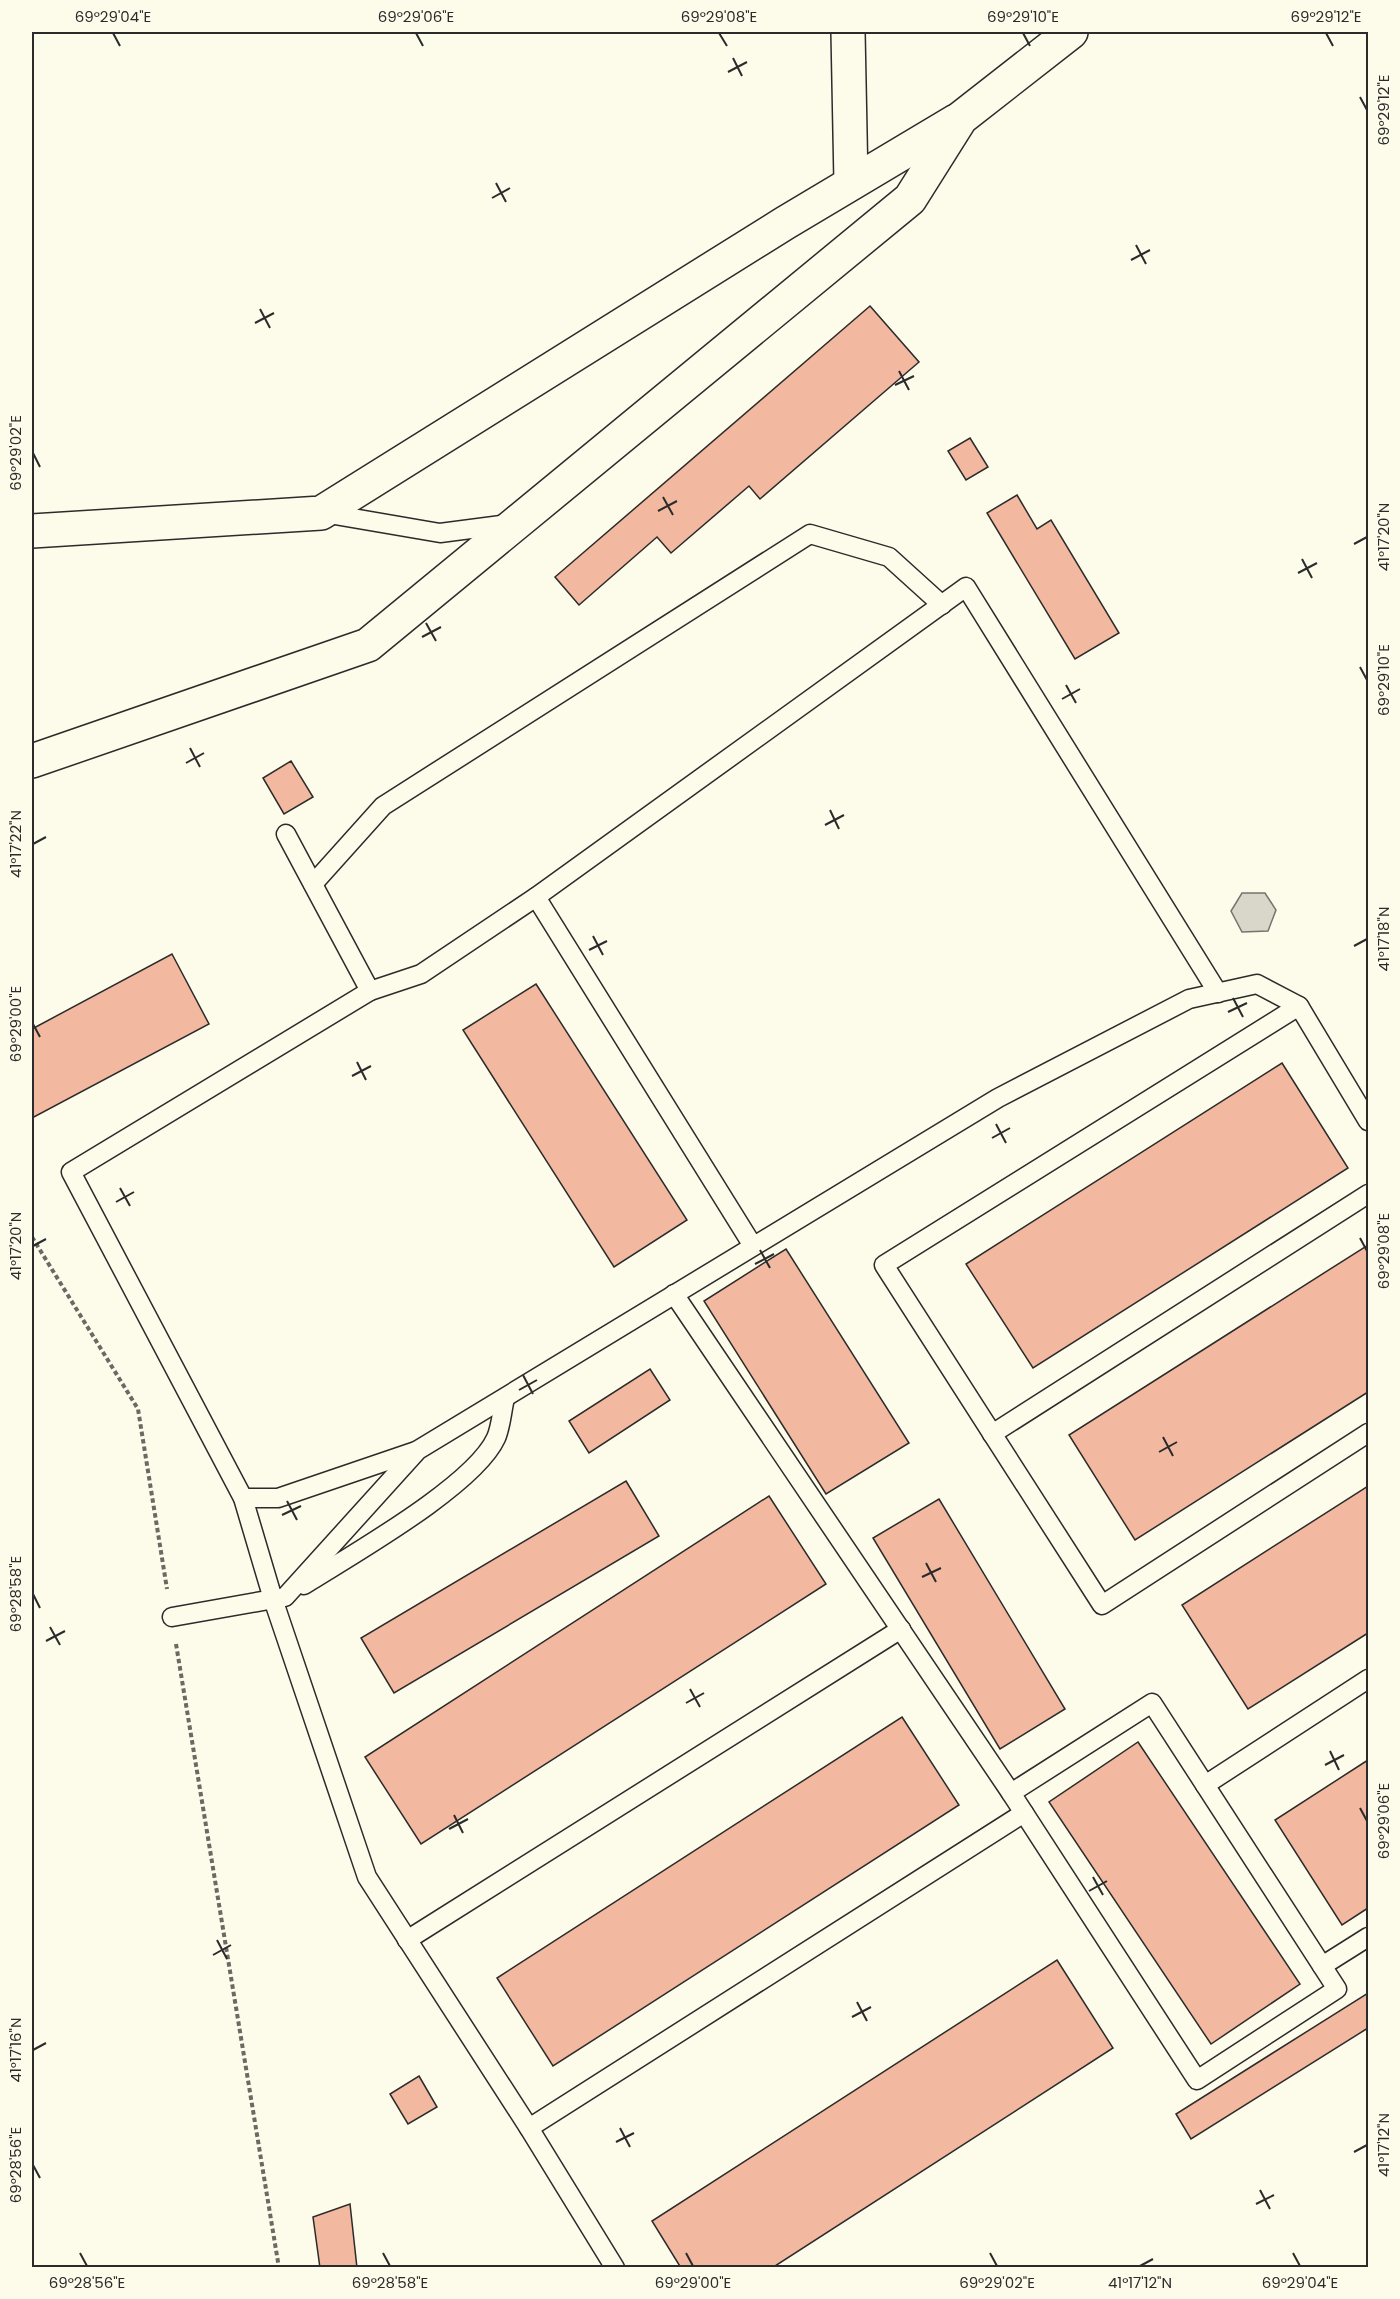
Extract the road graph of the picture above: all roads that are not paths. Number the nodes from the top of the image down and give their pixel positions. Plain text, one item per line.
1 (848, 32) edge
2 (1071, 32) edge
3 (961, 118) junction
4 (850, 183) junction
5 (321, 513) junction
6 (516, 523) junction
7 (32, 531) edge
8 (942, 604) junction
9 (32, 761) edge
10 (286, 834) dead end
11 (313, 884) junction
12 (536, 897) junction
13 (370, 991) junction
14 (1218, 993) junction
15 (1299, 1006) junction
16 (1368, 1121) edge
17 (1368, 1194) edge
18 (753, 1246) junction
19 (674, 1294) junction
20 (505, 1398) junction
21 (1368, 1433) edge
22 (992, 1434) junction
23 (418, 1450) junction
24 (243, 1498) junction
25 (279, 1598) junction
26 (172, 1617) road end
27 (901, 1629) junction
28 (1368, 1678) edge
29 (1204, 1785) junction
30 (1011, 1793) junction
31 (1024, 1813) junction
32 (1368, 1936) edge
33 (407, 1940) junction
34 (1322, 1966) junction
35 (529, 2128) junction
36 (615, 2268) edge

1 - 4 street
2 - 3 street
3 - 4 street
3 - 6 street
4 - 5 street
5 - 6 lane
5 - 7 street
6 - 9 street
8 - 11 lane
8 - 12 lane
8 - 14 lane
10 - 11 lane
11 - 13 lane
12 - 13 lane
12 - 18 lane
13 - 24 lane
14 - 15 lane
14 - 18 lane
15 - 16 lane
15 - 22 lane
17 - 22 lane
18 - 19 lane
19 - 20 lane
19 - 27 lane
20 - 23 lane
20 - 25 lane
21 - 22 lane
23 - 24 lane
23 - 25 lane
24 - 25 lane
25 - 26 lane
25 - 33 lane
27 - 30 lane
27 - 33 lane
28 - 29 lane
29 - 30 lane
29 - 34 lane
30 - 31 lane
31 - 34 lane
31 - 35 lane
32 - 34 lane
33 - 35 lane
35 - 36 lane

